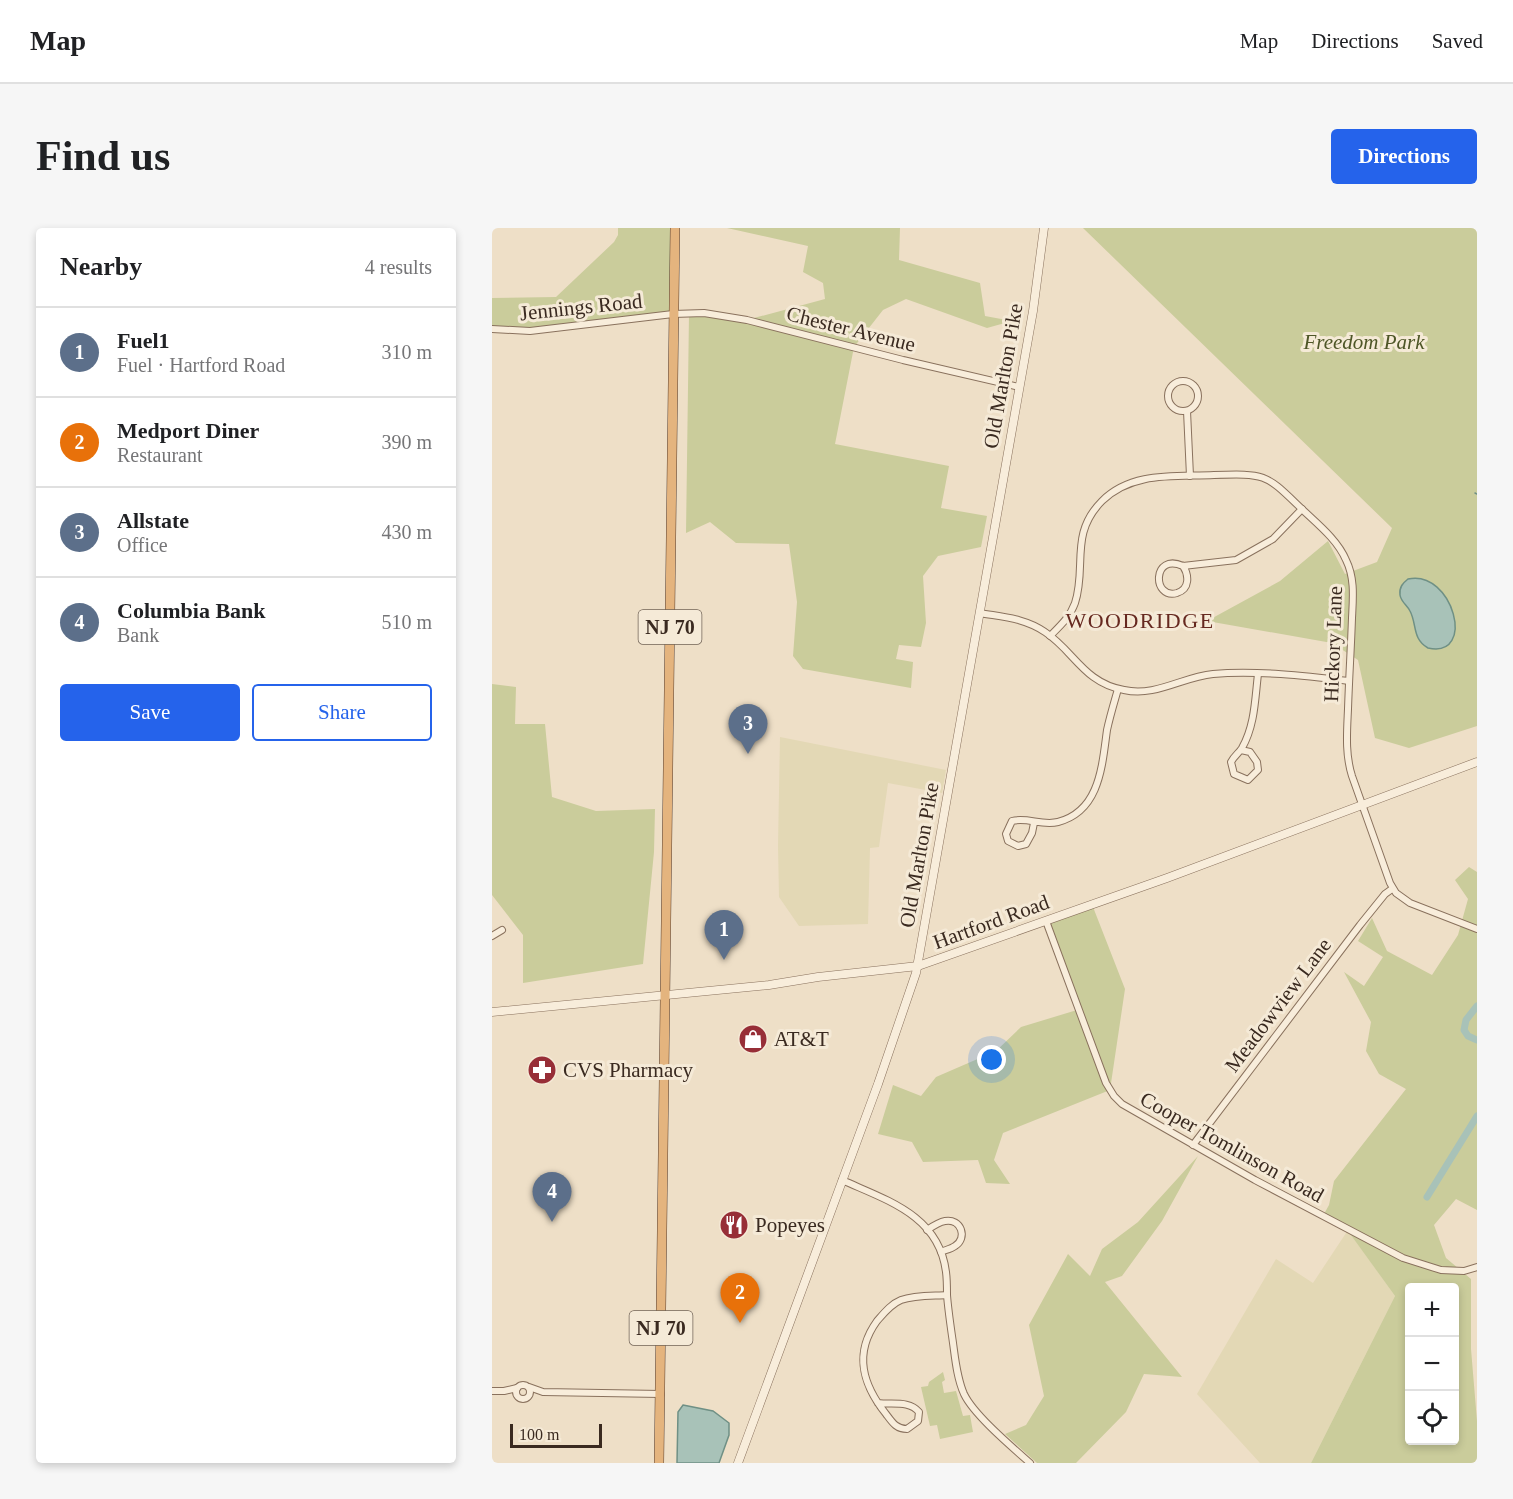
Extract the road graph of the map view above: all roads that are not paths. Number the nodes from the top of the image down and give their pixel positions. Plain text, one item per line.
1 (675, 228) edge
2 (1044, 228) edge
3 (674, 314) junction
4 (492, 329) edge
5 (1019, 387) junction
6 (1186, 411) junction
7 (1190, 476) junction
8 (1302, 509) junction
9 (1183, 566) junction
10 (980, 613) junction
11 (1050, 636) junction
12 (1258, 674) junction
13 (1349, 681) junction
14 (1118, 689) junction
15 (1241, 750) junction
16 (1477, 762) edge
17 (1362, 804) junction
18 (1034, 823) junction
19 (1392, 889) junction
20 (1046, 921) junction
21 (1477, 929) edge
22 (502, 930) dead end
23 (492, 936) edge
24 (918, 966) junction
25 (665, 994) junction
26 (492, 1012) edge
27 (1193, 1144) junction
28 (842, 1180) junction
29 (927, 1230) junction
30 (941, 1252) junction
31 (1477, 1267) edge
32 (947, 1295) junction
33 (529, 1387) junction
34 (517, 1388) junction
35 (492, 1391) edge
36 (504, 1391) junction
37 (543, 1392) junction
38 (661, 1394) junction
39 (530, 1395) junction
40 (518, 1396) junction
41 (878, 1403) junction
42 (659, 1463) edge
43 (738, 1463) edge
44 (1030, 1463) edge

1 - 3 highway, NJ 70
2 - 5 street, Old Marlton Pike
3 - 4 street, Jennings Road
3 - 5 street, Chester Avenue
3 - 25 highway, NJ 70
5 - 10 street, Old Marlton Pike
6 - 6 street
6 - 7 street
7 - 8 street, Hickory Lane
7 - 11 street, Hickory Lane
8 - 9 street
8 - 13 street, Hickory Lane
9 - 9 street
10 - 11 street
10 - 24 street, Old Marlton Pike
11 - 14 street
12 - 13 street
12 - 14 street
12 - 15 street
13 - 17 street, Hickory Lane
14 - 18 street
15 - 15 street
16 - 17 street, Hartford Road
17 - 19 street
17 - 20 street, Hartford Road
18 - 18 street
19 - 21 street
19 - 27 street, Meadowview Lane
20 - 24 street, Hartford Road
20 - 27 street, Cooper Tomlinson Road
22 - 23 street
24 - 25 street, Hartford Road
24 - 28 street, Old Marlton Pike
25 - 26 street, Hartford Road
25 - 38 highway, NJ 70
27 - 31 street, Cooper Tomlinson Road
28 - 29 street
28 - 43 street, Old Marlton Pike
29 - 30 street
29 - 30 street
30 - 32 street
32 - 41 street
32 - 44 street
33 - 34 street
33 - 37 street
33 - 39 street
34 - 36 street
34 - 40 street
35 - 36 street
36 - 40 street
37 - 38 street
37 - 39 street
38 - 42 highway, NJ 70
39 - 40 street
41 - 41 street

